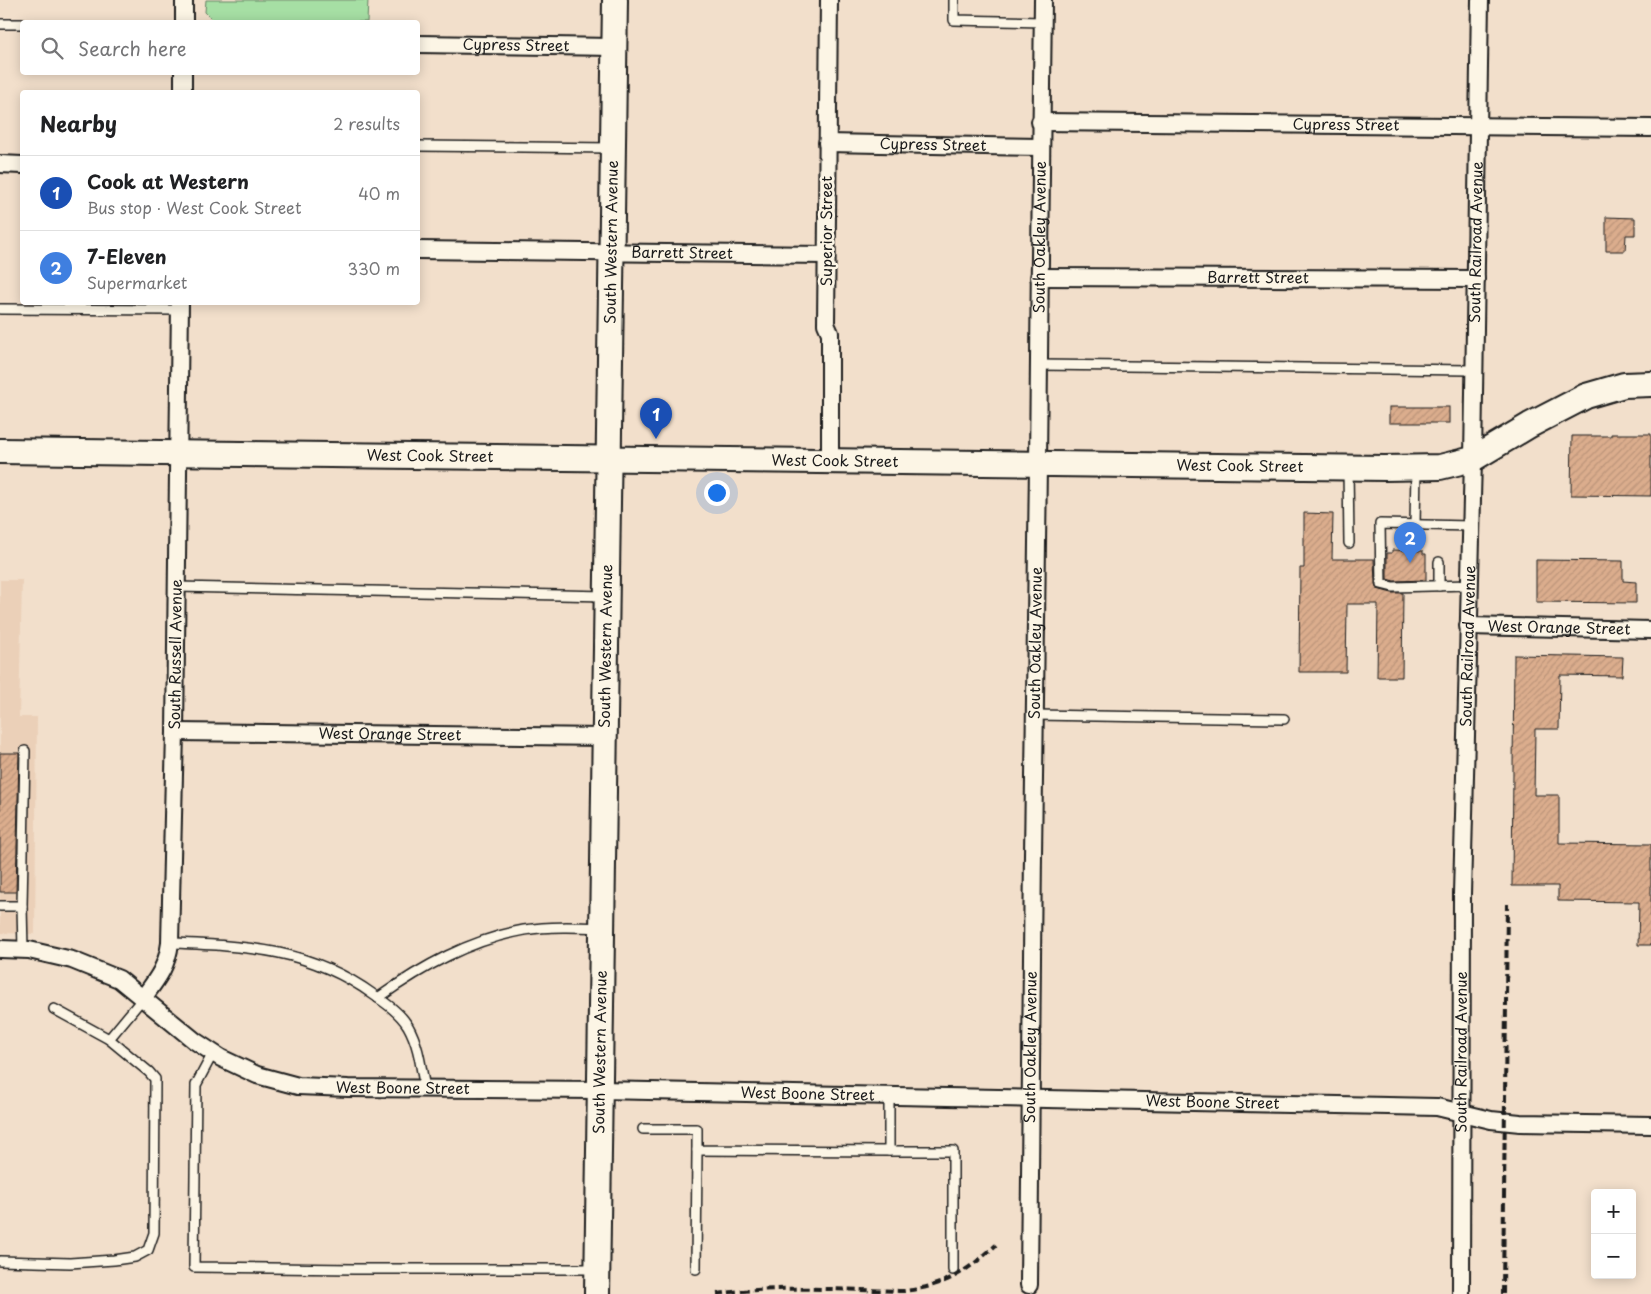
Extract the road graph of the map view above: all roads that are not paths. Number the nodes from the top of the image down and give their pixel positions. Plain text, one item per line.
1 (184, 0) edge
2 (615, 0) edge
3 (829, 0) edge
4 (954, 0) edge
5 (1043, 0) edge
6 (1480, 0) edge
7 (184, 20) edge
8 (1042, 22) junction
9 (0, 24) edge
10 (20, 24) edge
11 (420, 44) edge
12 (614, 46) junction
13 (183, 75) edge
14 (183, 90) edge
15 (1040, 122) junction
16 (1477, 126) junction
17 (1651, 128) edge
18 (827, 143) junction
19 (420, 146) edge
20 (1040, 147) junction
21 (613, 148) junction
22 (0, 164) edge
23 (20, 165) edge
24 (420, 250) edge
25 (612, 253) junction
26 (826, 255) junction
27 (1039, 277) junction
28 (1476, 279) junction
29 (180, 306) edge
30 (0, 309) edge
31 (1038, 365) junction
32 (1470, 370) dead end
33 (1651, 384) edge
34 (0, 451) edge
35 (178, 453) junction
36 (608, 458) junction
37 (1473, 458) junction
38 (830, 461) junction
39 (1038, 464) junction
40 (1348, 468) junction
41 (1416, 468) junction
42 (1415, 525) junction
43 (1471, 526) junction
44 (1349, 543) dead end
45 (1438, 562) dead end
46 (1469, 585) junction
47 (1439, 586) junction
48 (177, 587) junction
49 (607, 596) junction
50 (1468, 626) junction
51 (1651, 630) edge
52 (1035, 715) junction
53 (1284, 720) dead end
54 (175, 732) junction
55 (605, 737) junction
56 (25, 751) dead end
57 (0, 906) edge
58 (22, 906) junction
59 (602, 928) junction
60 (170, 943) junction
61 (0, 949) edge
62 (23, 950) junction
63 (143, 998) junction
64 (378, 998) junction
65 (54, 1009) dead end
66 (109, 1039) junction
67 (213, 1053) junction
68 (425, 1089) junction
69 (600, 1090) junction
70 (888, 1096) junction
71 (1030, 1098) junction
72 (1460, 1113) junction
73 (1651, 1125) edge
74 (643, 1129) dead end
75 (697, 1150) junction
76 (888, 1151) junction
77 (0, 1260) edge
78 (597, 1268) junction
79 (696, 1269) dead end
80 (953, 1270) dead end
81 (1029, 1285) dead end
82 (597, 1294) edge
83 (1461, 1294) edge

1 - 7 street
2 - 12 street, South Western Avenue
3 - 18 street, Superior Street
4 - 8 lane
5 - 8 street, South Oakley Avenue
6 - 16 street, South Railroad Avenue
8 - 15 street, South Oakley Avenue
9 - 10 lane
11 - 12 street, Cypress Street
12 - 21 street, South Western Avenue
13 - 14 street
15 - 16 street, Cypress Street
15 - 20 street, South Oakley Avenue
16 - 17 street, Cypress Street
16 - 28 street, South Railroad Avenue
18 - 20 street, Cypress Street
18 - 26 street, Superior Street
19 - 21 lane
20 - 27 street, South Oakley Avenue
21 - 25 street, South Western Avenue
22 - 23 street
24 - 25 street, Barrett Street
25 - 26 street, Barrett Street
25 - 36 street, South Western Avenue
26 - 38 street, Superior Street
27 - 28 street, Barrett Street
27 - 31 street, South Oakley Avenue
28 - 37 street, South Railroad Avenue
29 - 30 lane
29 - 35 street, South Russell Avenue
31 - 32 lane
31 - 39 street, South Oakley Avenue
33 - 37 street, West Cook Street
34 - 35 street, West Cook Street
35 - 36 street, West Cook Street
35 - 48 street, South Russell Avenue
36 - 38 street, West Cook Street
36 - 49 street, South Western Avenue
37 - 41 street, West Cook Street
37 - 43 street, South Railroad Avenue
38 - 39 street, West Cook Street
39 - 40 street, West Cook Street
39 - 52 street, South Oakley Avenue
40 - 41 street, West Cook Street
40 - 44 lane
41 - 42 lane
42 - 43 lane
42 - 47 lane
43 - 46 street, South Railroad Avenue
45 - 47 lane
46 - 47 lane
46 - 50 street, South Railroad Avenue
48 - 49 lane
48 - 54 street, South Russell Avenue
49 - 55 street, South Western Avenue
50 - 51 street, West Orange Street
50 - 72 street, South Railroad Avenue
52 - 53 lane
52 - 71 street, South Oakley Avenue
54 - 55 street, West Orange Street
54 - 60 street, South Russell Avenue
55 - 59 street, South Western Avenue
56 - 58 lane
57 - 58 lane
58 - 62 lane
59 - 64 lane
59 - 69 street, South Western Avenue
60 - 63 street, South Russell Avenue
60 - 64 lane
61 - 62 street, West Boone Street
62 - 63 street, West Boone Street
63 - 66 lane
63 - 67 street, West Boone Street
64 - 68 lane
65 - 66 lane
66 - 77 lane
67 - 68 street, West Boone Street
67 - 78 lane
68 - 69 street, West Boone Street
69 - 70 street, West Boone Street
69 - 78 street, South Western Avenue
70 - 71 street, West Boone Street
70 - 76 lane
71 - 72 street, West Boone Street
71 - 81 street, South Oakley Avenue
72 - 73 street, West Boone Street
72 - 83 street, South Railroad Avenue
74 - 75 lane
75 - 76 lane
75 - 79 lane
76 - 80 lane
78 - 82 street, South Western Avenue

